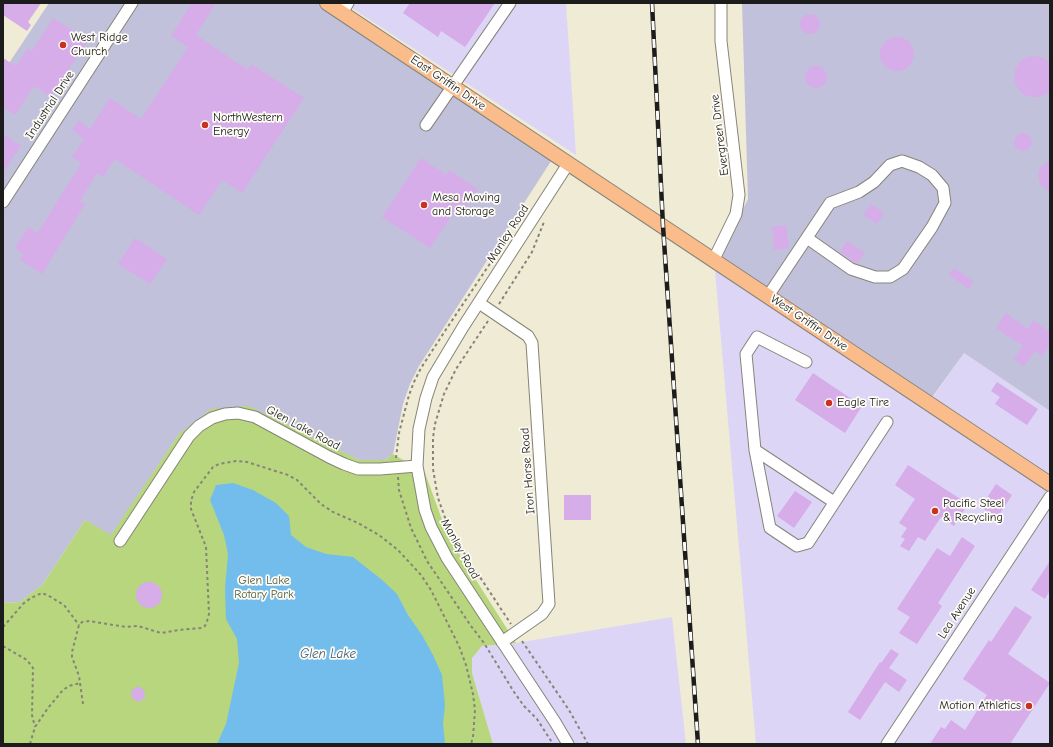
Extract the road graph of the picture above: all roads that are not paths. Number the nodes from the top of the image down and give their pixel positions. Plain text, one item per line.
1 (132, 3) edge
2 (327, 3) edge
3 (510, 3) edge
4 (721, 3) edge
5 (345, 8) edge
6 (453, 87) junction
7 (426, 125) dead end
8 (568, 164) junction
9 (3, 202) edge
10 (807, 238) junction
11 (714, 259) junction
12 (768, 296) junction
13 (479, 303) junction
14 (806, 362) dead end
15 (886, 422) dead end
16 (755, 450) junction
17 (416, 466) junction
18 (1050, 484) edge
19 (1050, 497) edge
20 (834, 502) junction
21 (120, 541) dead end
22 (502, 642) junction
23 (568, 744) edge
24 (886, 744) edge

1 - 9 street, Industrial Drive
2 - 5 main road, East Griffin Drive
3 - 6 street
4 - 11 street, Evergreen Drive
5 - 6 main road, East Griffin Drive
6 - 7 street
6 - 8 main road, East Griffin Drive
8 - 11 main road, West Griffin Drive
8 - 13 street, Manley Road
10 - 10 street
10 - 12 street
11 - 12 main road, West Griffin Drive
12 - 18 main road, West Griffin Drive
13 - 17 street, Manley Road
13 - 22 street, Iron Horse Road
14 - 16 street
15 - 20 street
16 - 20 street
16 - 20 street
17 - 21 street, Glen Lake Road
17 - 22 street, Manley Road
19 - 24 street, Lea Avenue
22 - 23 street, Manley Road

